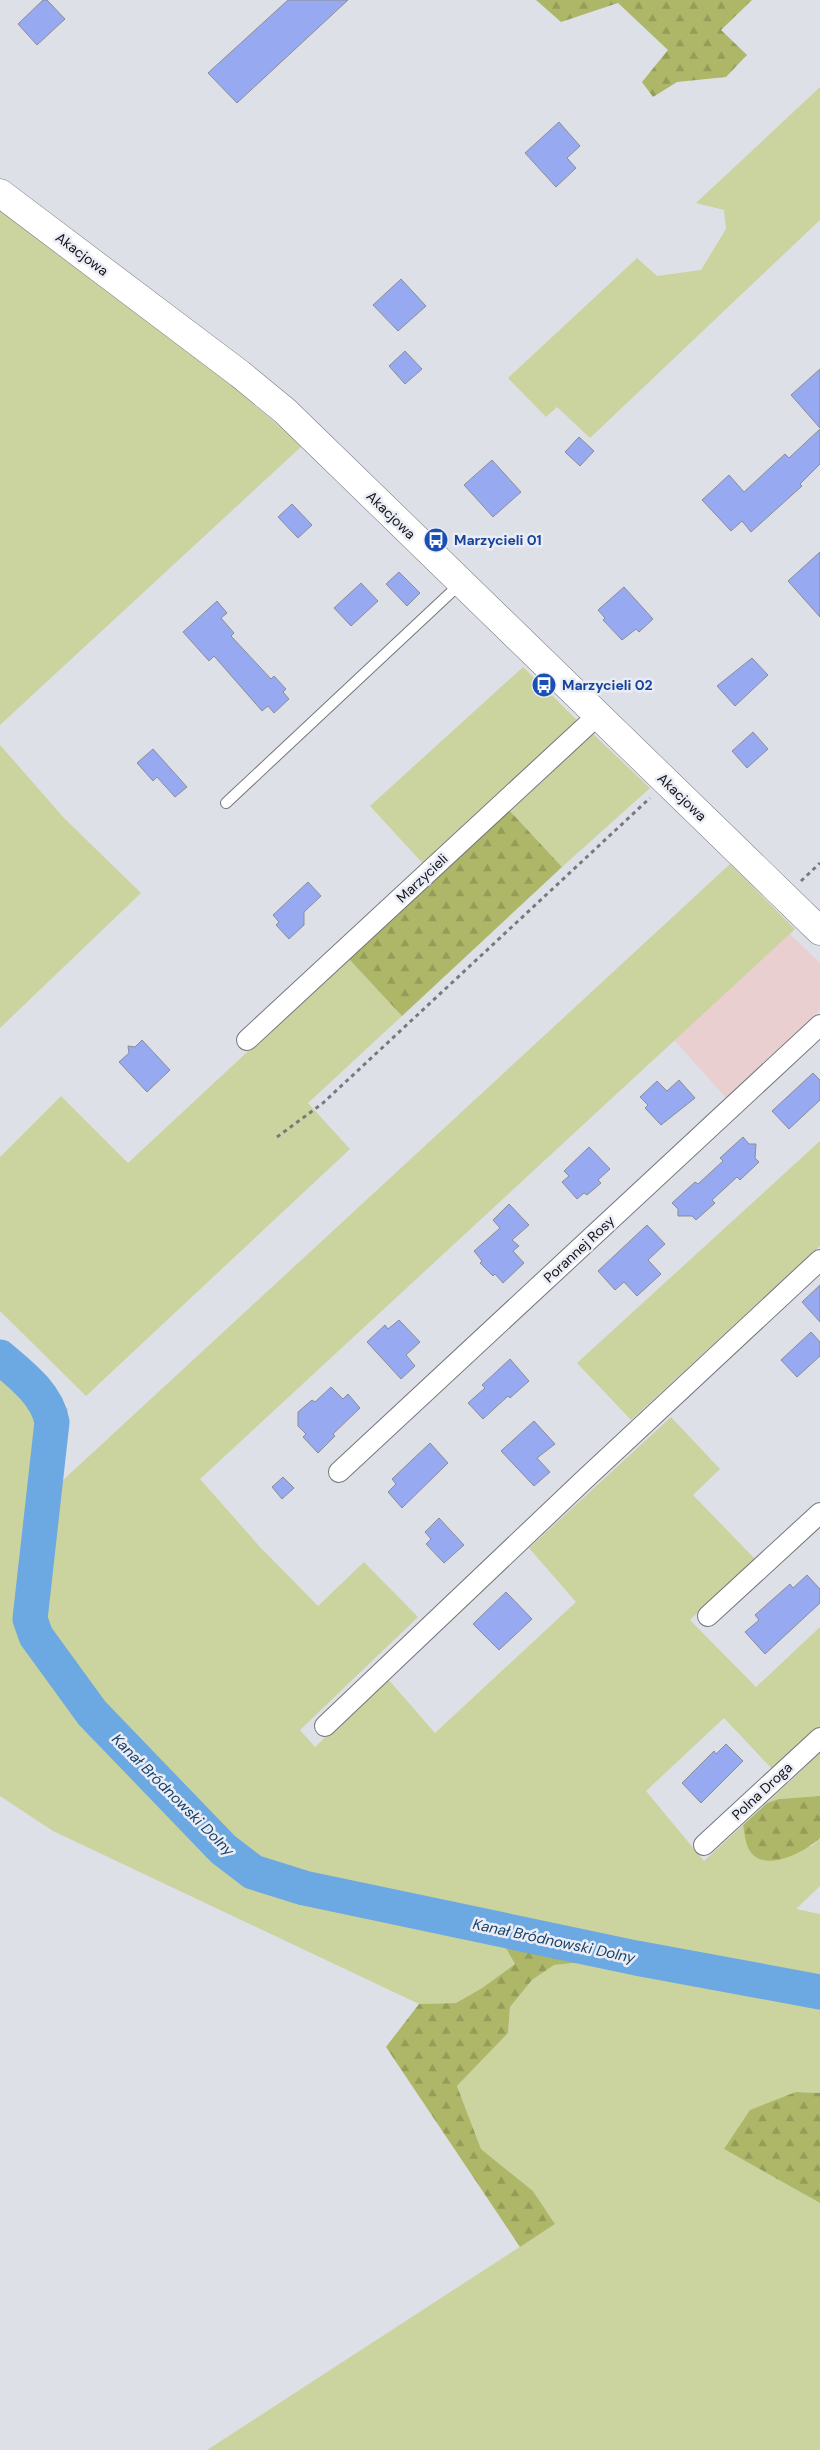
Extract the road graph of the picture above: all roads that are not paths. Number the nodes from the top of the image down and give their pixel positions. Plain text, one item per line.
1 (0, 192) edge
2 (462, 582) junction
3 (598, 715) junction
4 (226, 803) dead end
5 (820, 931) edge
6 (820, 1025) edge
7 (247, 1040) dead end
8 (820, 1260) edge
9 (339, 1472) dead end
10 (820, 1513) edge
11 (708, 1616) dead end
12 (325, 1726) dead end
13 (820, 1738) edge
14 (704, 1845) dead end

1 - 2 street, Akacjowa
2 - 3 street, Akacjowa
2 - 4 lane
3 - 5 street, Akacjowa
3 - 7 street, Marzycieli
6 - 9 street, Porannej Rosy
8 - 12 street
10 - 11 street
13 - 14 street, Polna Droga

